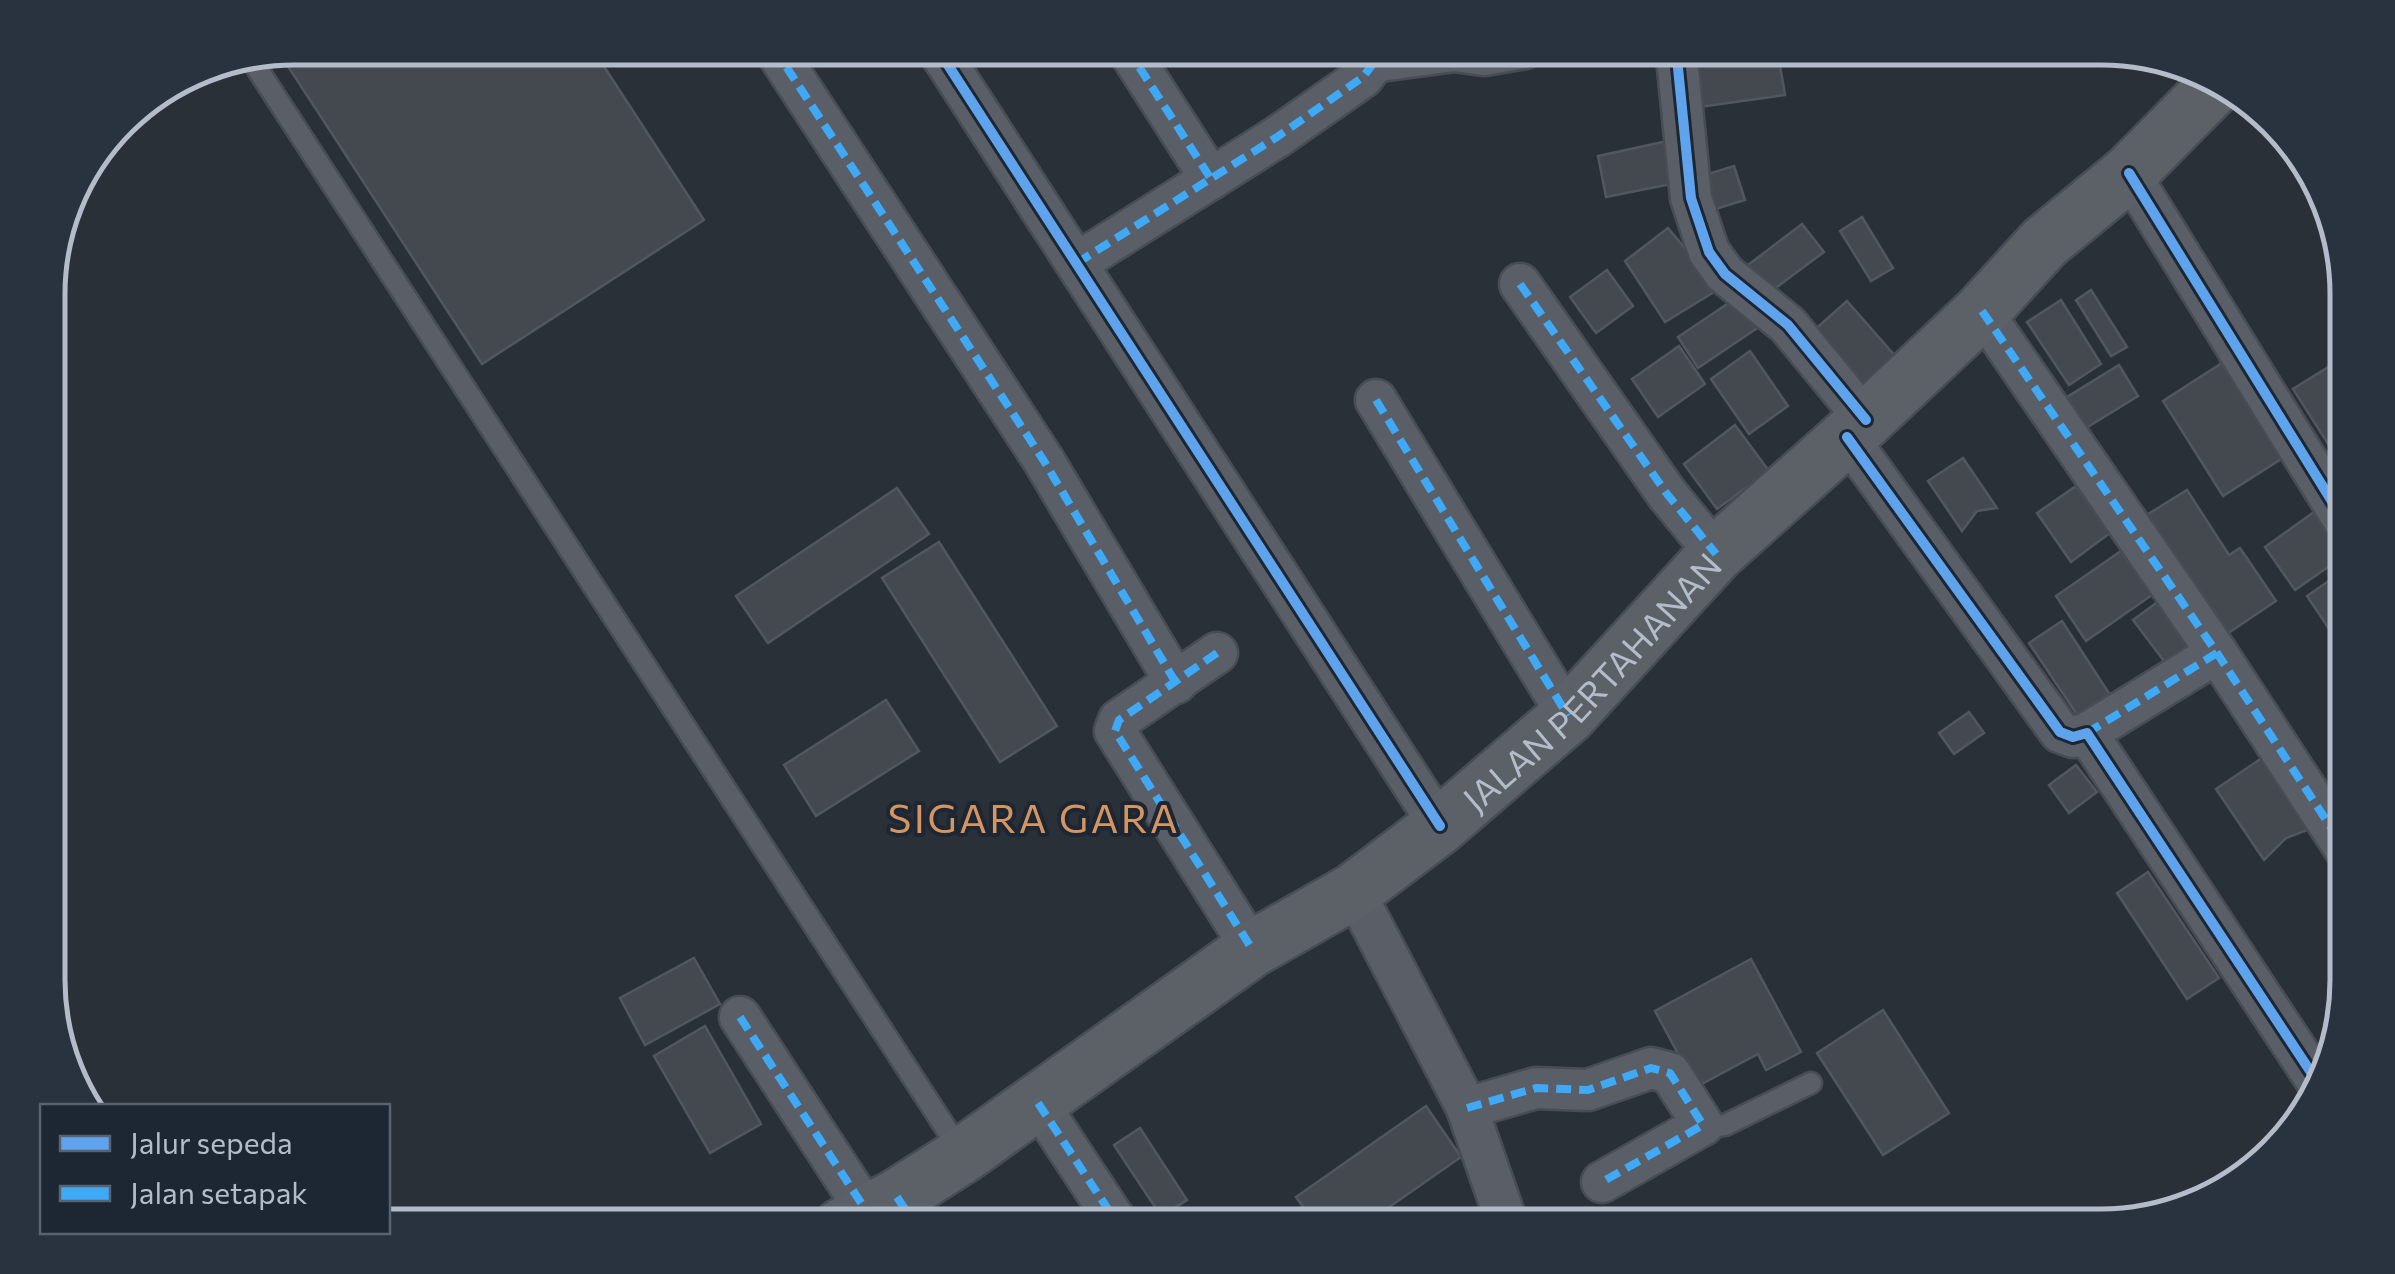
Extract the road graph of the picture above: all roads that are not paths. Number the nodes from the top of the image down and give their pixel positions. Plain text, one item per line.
1 (785, 65) edge
2 (949, 65) edge
3 (1139, 65) edge
4 (1369, 65) edge
5 (1678, 65) edge
6 (257, 68) edge
7 (2209, 93) edge
8 (2129, 173) junction
9 (1211, 178) junction
10 (1077, 263) junction
11 (1520, 284) dead end
12 (1982, 310) junction
13 (1376, 400) dead end
14 (1857, 428) junction
15 (2330, 498) edge
16 (1716, 554) junction
17 (1217, 653) dead end
18 (2217, 653) junction
19 (1176, 682) junction
20 (1568, 716) junction
21 (2088, 734) junction
22 (1440, 826) junction
23 (2330, 826) edge
24 (1354, 891) junction
25 (1252, 949) junction
26 (740, 1017) dead end
27 (2310, 1071) edge
28 (1811, 1083) dead end
29 (1038, 1102) junction
30 (1466, 1108) junction
31 (1703, 1125) junction
32 (963, 1155) junction
33 (1602, 1182) dead end
34 (877, 1209) edge
35 (889, 1209) edge
36 (1108, 1209) edge
37 (1502, 1209) edge

1 - 19 street
2 - 10 street
3 - 9 street
4 - 9 street
5 - 14 street
6 - 32 lane
7 - 8 main road, JALAN PERTAHANAN
8 - 12 main road, JALAN PERTAHANAN
8 - 15 street
9 - 10 street
10 - 22 street
11 - 16 street
12 - 14 main road, JALAN PERTAHANAN
12 - 18 street
13 - 20 street
14 - 16 main road, JALAN PERTAHANAN
14 - 21 street
16 - 20 main road, JALAN PERTAHANAN
17 - 19 street
18 - 21 street
18 - 23 street
19 - 25 street
20 - 22 main road, JALAN PERTAHANAN
21 - 27 street
22 - 24 main road, JALAN PERTAHANAN
24 - 25 main road, JALAN PERTAHANAN
24 - 30 street
25 - 29 main road, JALAN PERTAHANAN
26 - 34 street
28 - 31 lane
29 - 32 main road, JALAN PERTAHANAN
29 - 36 street
30 - 31 street
30 - 37 street
31 - 33 street
32 - 35 main road, JALAN PERTAHANAN

